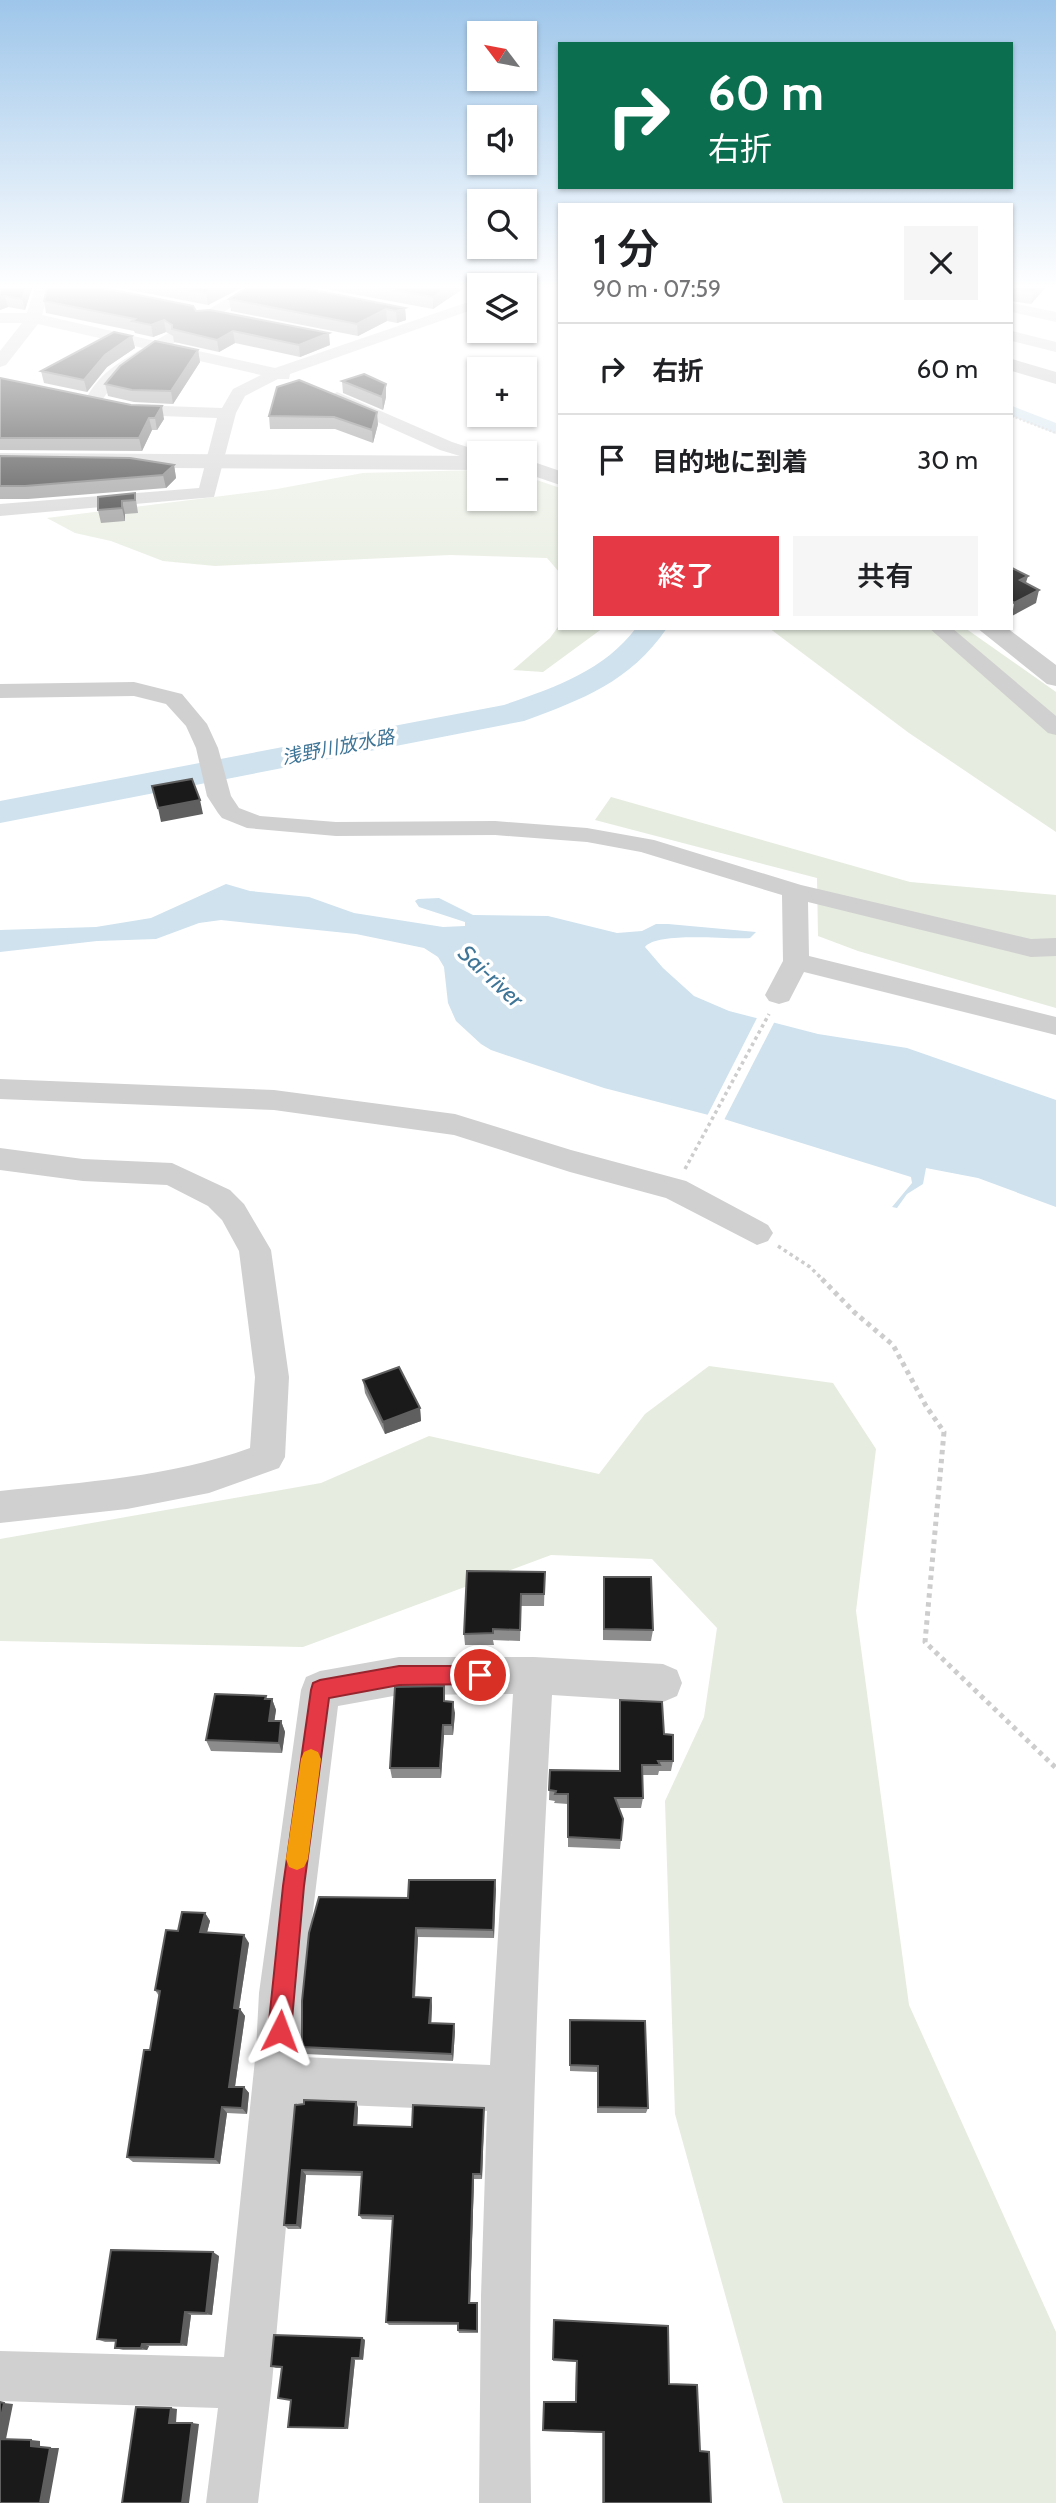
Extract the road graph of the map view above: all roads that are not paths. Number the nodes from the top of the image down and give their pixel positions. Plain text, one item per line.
1 (110, 405) edge
2 (232, 405) edge
3 (353, 405) edge
4 (227, 412) junction
5 (467, 453) edge
6 (0, 460) edge
7 (215, 460) junction
8 (467, 463) edge
9 (537, 470) edge
10 (558, 477) edge
11 (0, 510) edge
12 (941, 630) edge
13 (993, 630) edge
14 (1056, 678) edge
15 (0, 691) edge
16 (1056, 728) edge
17 (795, 891) junction
18 (1056, 947) edge
19 (796, 961) junction
20 (779, 995) road end
21 (1056, 1026) edge
22 (0, 1089) edge
23 (0, 1159) edge
24 (757, 1233) road end
25 (0, 1507) edge
26 (534, 1675) junction
27 (663, 1683) dead end
28 (276, 2079) junction
29 (512, 2089) junction
30 (0, 2376) edge
31 (247, 2383) junction
32 (232, 2503) edge
33 (505, 2503) edge

1 - 4 street
2 - 4 street
3 - 5 street
4 - 7 street
6 - 7 street
7 - 8 street
7 - 11 street
9 - 10 street
12 - 16 street
13 - 14 street
15 - 17 street
17 - 18 street
17 - 19 street
19 - 20 street
19 - 21 street
22 - 24 street
23 - 25 street
26 - 27 street
26 - 28 street
26 - 29 street
28 - 29 street
28 - 31 street
29 - 33 street
30 - 31 street
31 - 32 street

